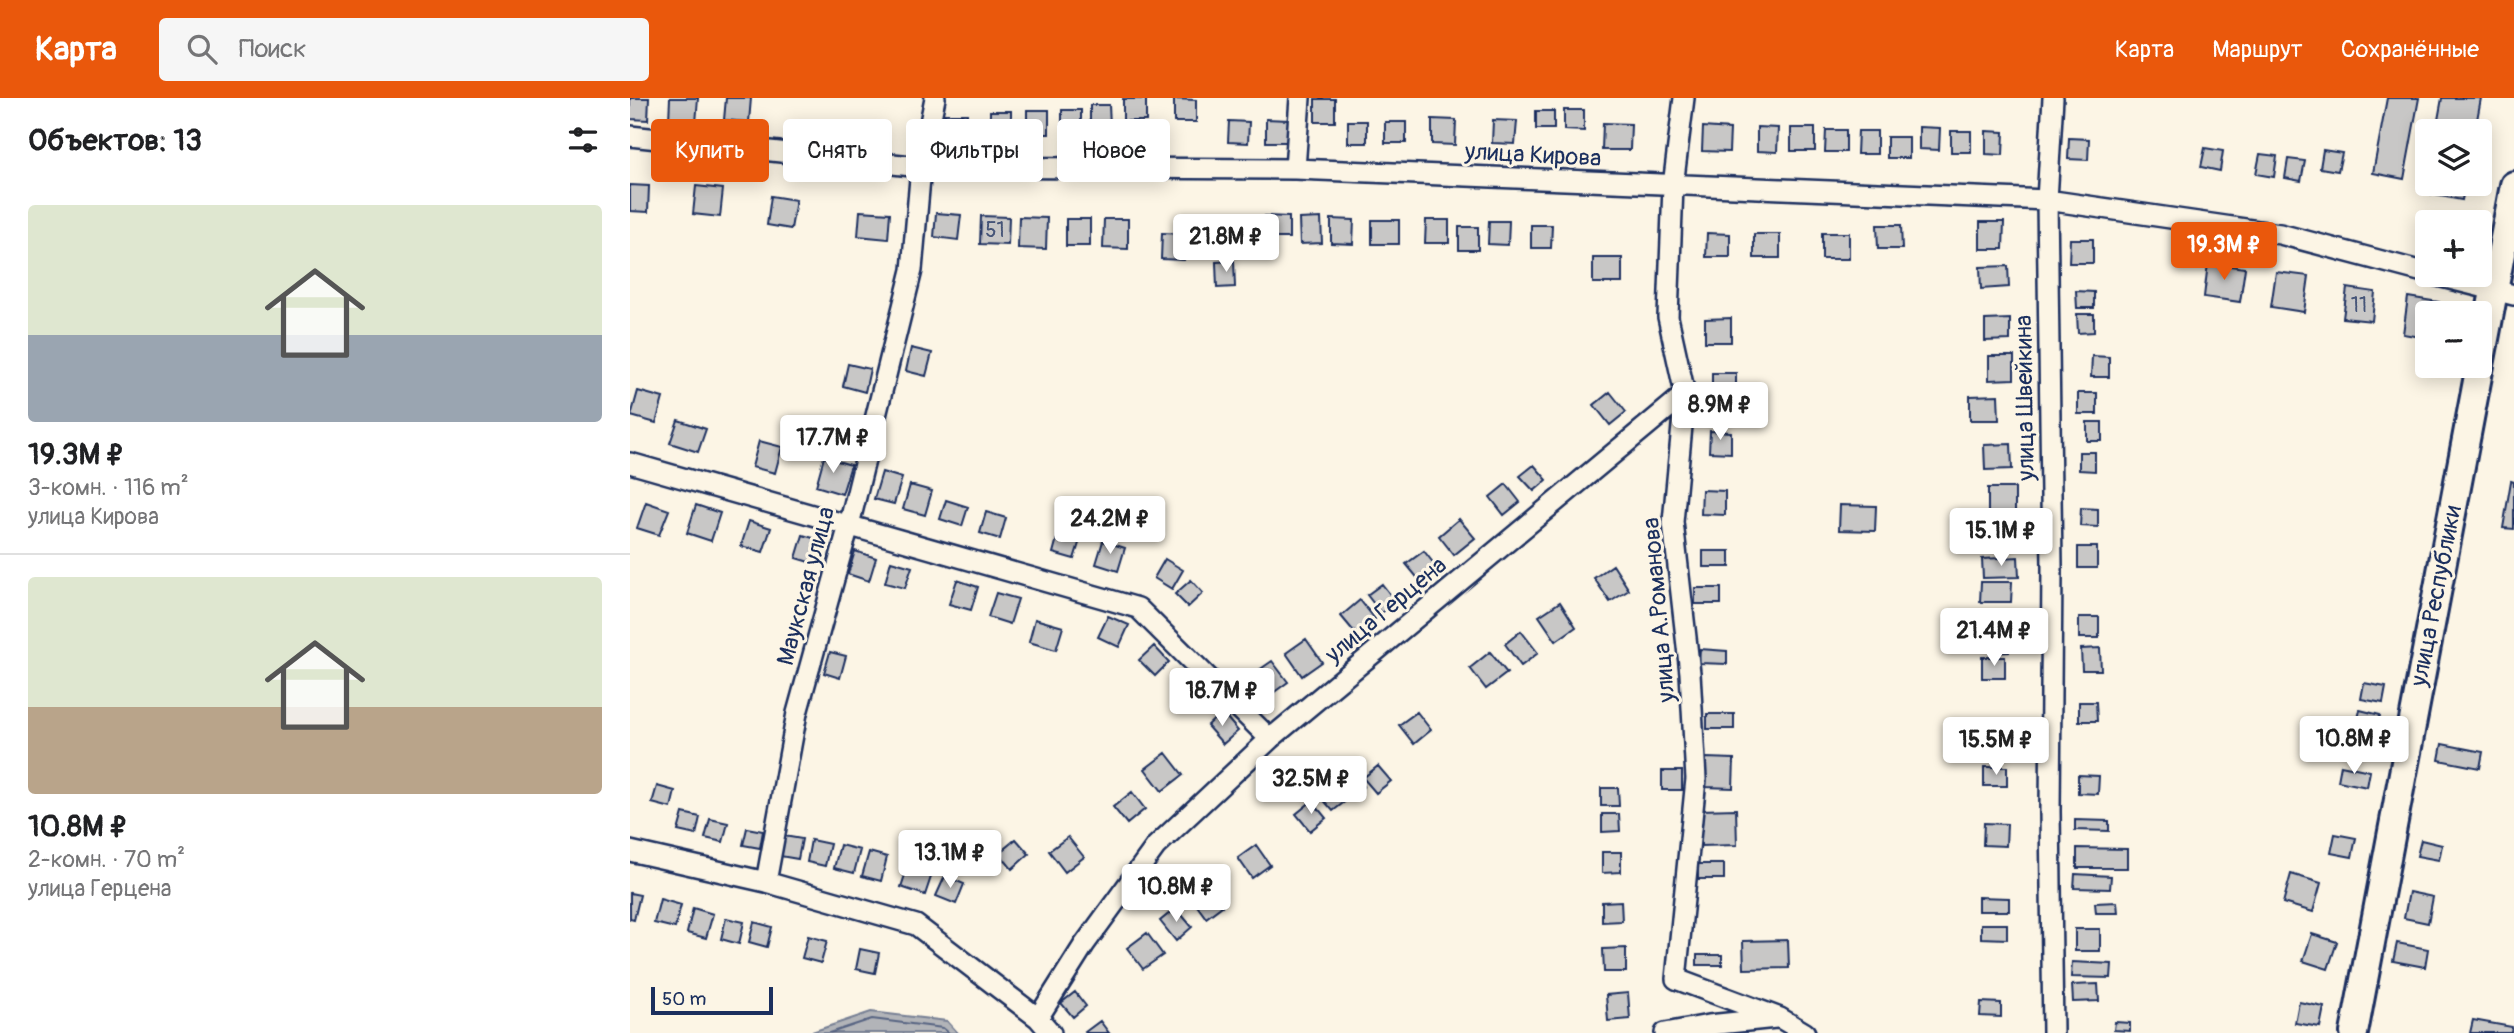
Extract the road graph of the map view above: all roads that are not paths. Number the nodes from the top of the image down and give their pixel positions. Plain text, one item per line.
1 (934, 98) edge
2 (1300, 98) edge
3 (1684, 98) edge
4 (2053, 98) edge
5 (930, 119) edge
6 (630, 136) edge
7 (906, 165) edge
8 (1043, 168) edge
9 (1295, 169) junction
10 (920, 182) edge
11 (2514, 185) edge
12 (1673, 186) junction
13 (2047, 200) junction
14 (2415, 270) edge
15 (2481, 287) edge
16 (2504, 293) edge
17 (1685, 394) junction
18 (630, 463) edge
19 (849, 525) junction
20 (1270, 739) junction
21 (630, 851) edge
22 (766, 882) junction
23 (1038, 1018) junction
24 (1780, 1018) junction
25 (1051, 1033) edge
26 (1665, 1033) edge
27 (1805, 1033) edge
28 (2053, 1033) edge
29 (2354, 1033) edge

1 - 5 street, Маукская улица
2 - 9 street
3 - 12 street, улица А.Романова
4 - 13 street, улица Швейкина
6 - 7 street, улица Кирова
8 - 9 street, улица Кирова
9 - 12 street, улица Кирова
10 - 19 street, Маукская улица
11 - 16 main road, улица Республики
12 - 13 street, улица Кирова
12 - 17 street, улица А.Романова
13 - 14 street, улица Кирова
13 - 28 street, улица Швейкина
15 - 16 street
16 - 29 main road, улица Республики
17 - 20 street, улица Герцена
17 - 24 street, улица А.Романова
18 - 19 street
19 - 20 street
19 - 22 street, Маукская улица
20 - 23 street, улица Герцена
21 - 22 street
22 - 23 street
23 - 25 street
24 - 26 street
24 - 27 street, улица А.Романова

